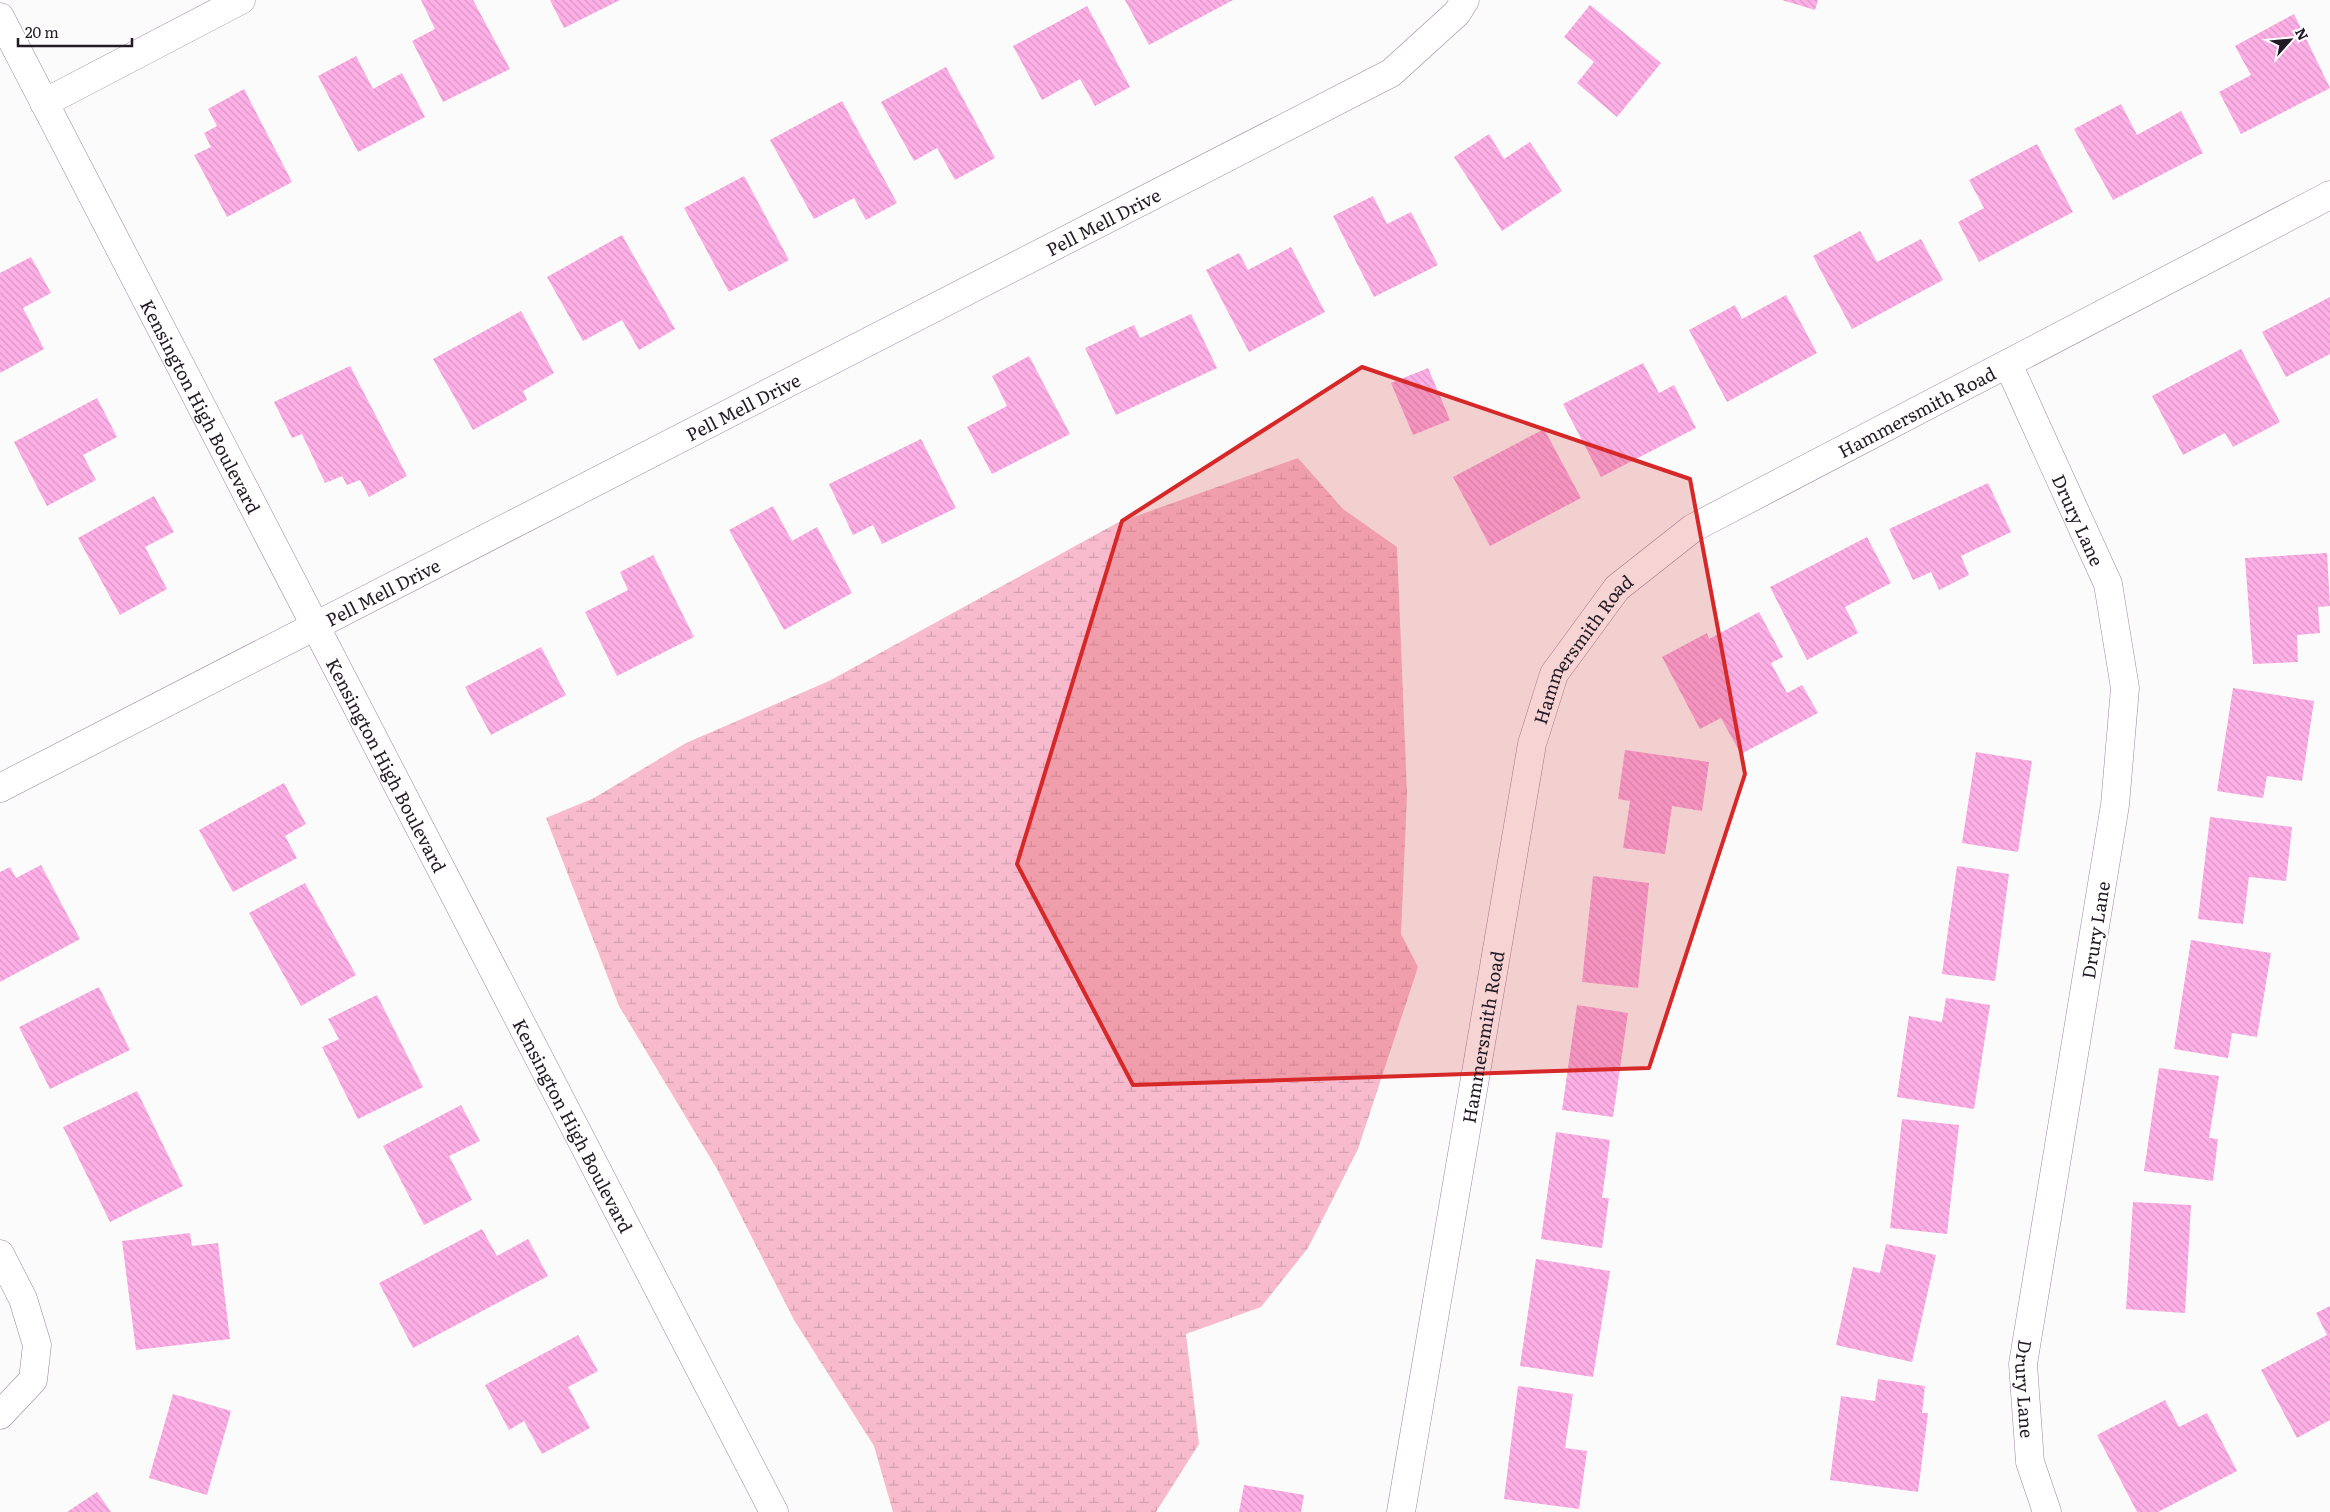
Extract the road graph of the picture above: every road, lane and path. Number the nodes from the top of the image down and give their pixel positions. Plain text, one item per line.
1 (241, 0) edge
2 (1465, 0) edge
3 (0, 17) edge
4 (44, 102) junction
5 (2330, 195) edge
6 (2008, 364) junction
7 (315, 625) junction
8 (0, 788) edge
9 (0, 1254) edge
10 (0, 1415) edge
11 (774, 1512) edge
12 (1401, 1512) edge
13 (2047, 1512) edge

1 - 4 street
2 - 7 street, Pell Mell Drive
3 - 4 street, Kensington High Boulevard
4 - 7 street, Kensington High Boulevard
5 - 6 street, Hammersmith Road
6 - 12 street, Hammersmith Road
6 - 13 street, Drury Lane
7 - 8 street, Pell Mell Drive
7 - 11 street, Kensington High Boulevard
9 - 10 street

